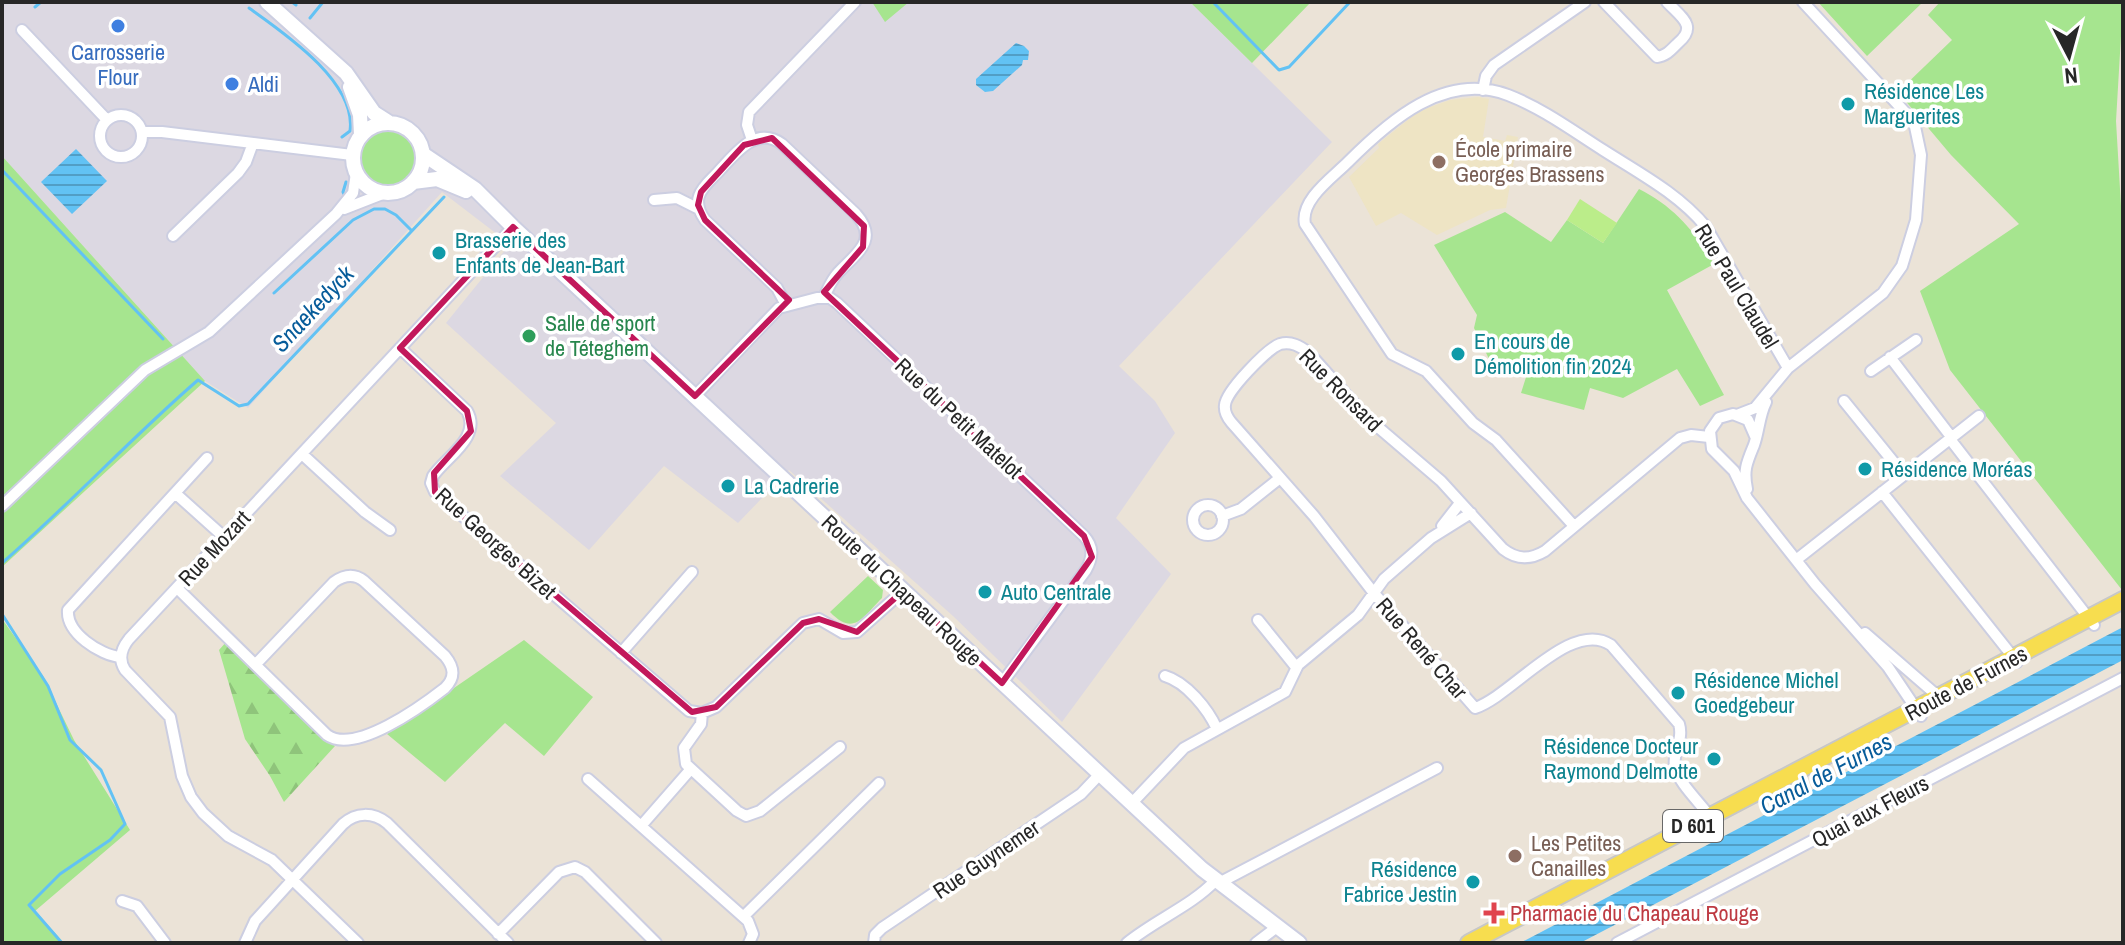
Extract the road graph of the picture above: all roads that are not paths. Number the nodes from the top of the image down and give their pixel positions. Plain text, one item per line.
1 (267, 2) edge
2 (855, 2) edge
3 (1585, 2) edge
4 (1604, 2) edge
5 (1667, 2) edge
6 (1803, 2) edge
7 (22, 30) dead end
8 (335, 62) junction
9 (1483, 90) junction
10 (107, 120) junction
11 (388, 122) junction
12 (142, 132) junction
13 (361, 134) junction
14 (752, 140) junction
15 (253, 143) junction
16 (423, 154) junction
17 (352, 155) junction
18 (356, 173) junction
19 (413, 182) junction
20 (385, 193) junction
21 (654, 200) dead end
22 (699, 209) junction
23 (336, 214) junction
24 (513, 227) junction
25 (173, 236) dead end
26 (824, 297) junction
27 (786, 305) junction
28 (1916, 340) dead end
29 (400, 348) junction
30 (1890, 357) junction
31 (1871, 371) dead end
32 (1785, 372) junction
33 (695, 396) junction
34 (1844, 401) dead end
35 (1737, 415) junction
36 (1979, 416) dead end
37 (1755, 436) junction
38 (1709, 437) junction
39 (1951, 438) junction
40 (1750, 452) junction
41 (302, 454) junction
42 (1721, 457) junction
43 (207, 458) dead end
44 (1904, 475) junction
45 (1280, 478) junction
46 (1882, 492) junction
47 (175, 493) junction
48 (1460, 503) junction
49 (2, 506) edge
50 (1753, 506) junction
51 (1471, 513) junction
52 (1222, 516) dead end
53 (1574, 526) junction
54 (390, 530) dead end
55 (224, 537) junction
56 (1431, 538) junction
57 (1796, 560) junction
58 (692, 572) dead end
59 (177, 588) junction
60 (903, 591) junction
61 (1373, 592) junction
62 (2123, 600) edge
63 (1836, 609) junction
64 (2123, 610) edge
65 (1258, 620) dead end
66 (2091, 621) junction
67 (621, 653) junction
68 (120, 657) junction
69 (2017, 660) junction
70 (256, 664) junction
71 (1296, 667) junction
72 (1165, 676) dead end
73 (2123, 678) edge
74 (1002, 683) junction
75 (1941, 700) junction
76 (702, 713) junction
77 (1919, 713) junction
78 (1217, 729) junction
79 (840, 747) dead end
80 (1437, 768) dead end
81 (690, 770) junction
82 (1100, 774) junction
83 (588, 779) dead end
84 (879, 783) dead end
85 (1131, 804) junction
86 (1713, 821) junction
87 (641, 826) junction
88 (293, 879) junction
89 (1222, 885) junction
90 (122, 901) dead end
91 (744, 916) junction
92 (1277, 927) junction
93 (498, 934) junction
94 (165, 943) edge
95 (245, 943) edge
96 (358, 943) edge
97 (508, 943) edge
98 (656, 943) edge
99 (749, 943) edge
100 (874, 943) edge
101 (1127, 943) edge
102 (1256, 943) edge
103 (1299, 943) edge
104 (1469, 943) edge
105 (1488, 943) edge
106 (1617, 943) edge

1 - 8 street
2 - 14 street
3 - 9 street
4 - 5 street
6 - 32 street
7 - 10 street
8 - 11 street
8 - 13 street
9 - 32 street, Rue Paul Claudel
9 - 53 street, Rue Paul Claudel
10 - 12 street
10 - 12 street
11 - 13 street
11 - 16 street
12 - 15 street
13 - 17 street
14 - 22 street
14 - 26 street
15 - 17 street
15 - 25 street
16 - 19 street
16 - 24 street, Route du Chapeau Rouge
17 - 18 street
18 - 20 street
18 - 23 street
19 - 20 street
19 - 24 street, Route du Chapeau Rouge
20 - 23 street
21 - 22 street
22 - 27 street
23 - 49 street
24 - 29 street, Rue Mozart
24 - 33 street, Route du Chapeau Rouge
26 - 27 street
26 - 74 street, Rue du Petit Matelot
27 - 33 street
28 - 30 street
29 - 41 street, Rue Mozart
29 - 67 street, Rue Georges Bizet
30 - 31 street
30 - 39 street
32 - 35 street
32 - 37 street
33 - 60 street, Route du Chapeau Rouge
34 - 44 street
35 - 37 street
35 - 38 street
36 - 39 street
37 - 40 street
38 - 42 street
38 - 53 street
39 - 44 street
39 - 66 street
40 - 42 street
40 - 50 street
41 - 54 street
41 - 55 street, Rue Mozart
42 - 50 street
43 - 47 street
44 - 46 street
45 - 48 street, Rue Ronsard
45 - 52 street
45 - 61 street, Rue Ronsard
46 - 57 street
46 - 69 street
47 - 55 street
47 - 68 street
48 - 51 street
48 - 56 street
50 - 57 street
51 - 53 street
51 - 56 street
55 - 59 street, Rue Mozart
56 - 61 street
57 - 63 street
58 - 67 street
59 - 68 street, Rue Mozart
59 - 70 street
60 - 74 street, Route du Chapeau Rouge
60 - 76 street
61 - 71 street
61 - 86 street, Rue René Char
62 - 66 main road, Route de Furnes / D 601
63 - 75 street
63 - 77 street
64 - 66 main road, Route de Furnes / D 601
65 - 71 street
66 - 69 main road, Route de Furnes / D 601
67 - 76 street, Rue Georges Bizet
68 - 88 street
69 - 75 main road, Route de Furnes / D 601
70 - 70 street
71 - 78 street
72 - 78 street
73 - 106 street, Quai aux Fleurs
74 - 82 street, Route du Chapeau Rouge
75 - 77 main road, Route de Furnes / D 601
76 - 81 street
77 - 86 main road, Route de Furnes / D 601
78 - 85 street
79 - 81 street
80 - 89 street
81 - 87 street
82 - 85 street, Route du Chapeau Rouge
82 - 100 street, Rue Guynemer
83 - 87 street
84 - 91 street
85 - 89 street, Route du Chapeau Rouge
86 - 104 main road, Route de Furnes / D 601
86 - 105 main road, Route de Furnes / D 601
87 - 91 street
88 - 93 street
88 - 95 street
88 - 96 street
89 - 92 street, Route du Chapeau Rouge
89 - 101 street
90 - 94 street
91 - 99 street
92 - 102 street
92 - 103 street, Route du Chapeau Rouge
93 - 97 street
93 - 98 street

